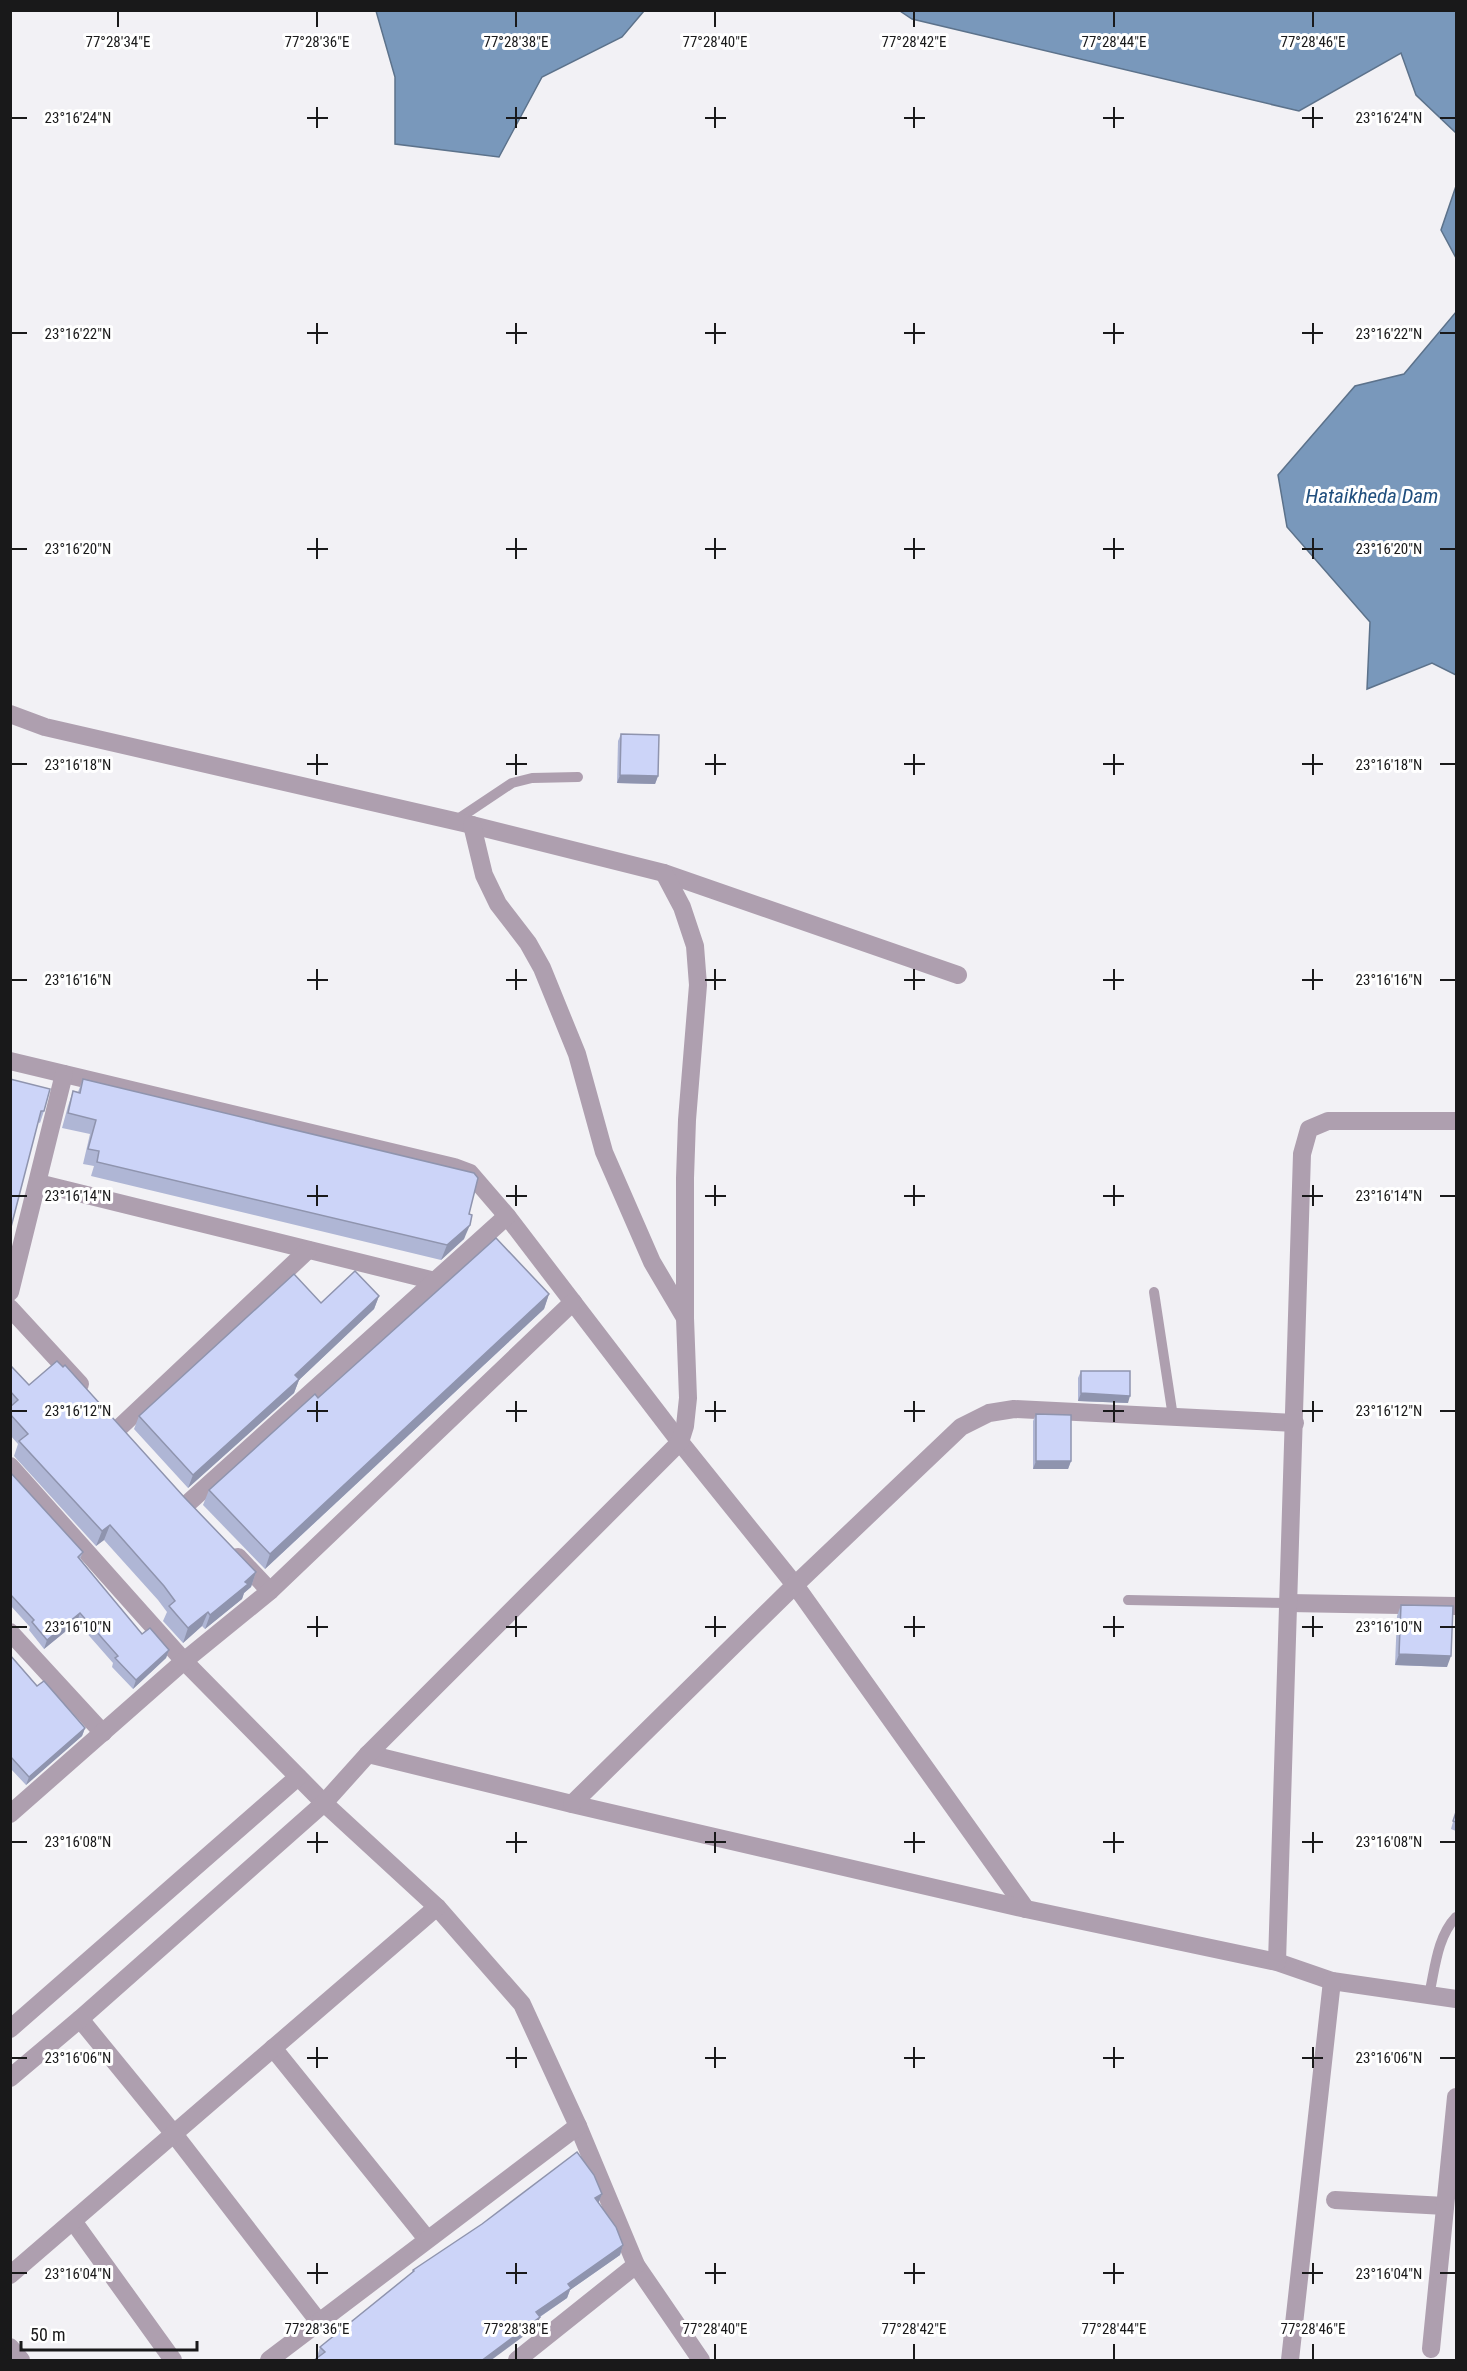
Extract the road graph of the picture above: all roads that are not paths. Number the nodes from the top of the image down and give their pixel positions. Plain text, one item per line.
1 (10, 714) edge
2 (578, 777) dead end
3 (463, 823) junction
4 (664, 873) junction
5 (958, 975) dead end
6 (10, 1061) edge
7 (64, 1074) junction
8 (1456, 1121) edge
9 (38, 1183) junction
10 (507, 1216) junction
11 (308, 1250) junction
12 (435, 1281) junction
13 (10, 1292) edge
14 (1154, 1292) dead end
15 (573, 1302) junction
16 (10, 1308) edge
17 (685, 1318) junction
18 (88, 1394) edge
19 (104, 1411) edge
20 (1173, 1417) junction
21 (1295, 1423) junction
22 (119, 1428) junction
23 (680, 1442) junction
24 (134, 1445) edge
25 (10, 1466) edge
26 (172, 1487) edge
27 (187, 1504) junction
28 (202, 1520) edge
29 (225, 1544) edge
30 (795, 1585) junction
31 (270, 1591) junction
32 (1128, 1600) dead end
33 (1289, 1603) junction
34 (1456, 1606) edge
35 (10, 1632) edge
36 (184, 1661) junction
37 (103, 1733) junction
38 (368, 1754) junction
39 (298, 1777) junction
40 (324, 1803) junction
41 (572, 1804) junction
42 (14, 1805) edge
43 (437, 1907) junction
44 (1026, 1908) junction
45 (1456, 1917) edge
46 (1277, 1962) junction
47 (1332, 1981) junction
48 (1430, 1995) junction
49 (1456, 1999) edge
50 (80, 2019) junction
51 (10, 2029) edge
52 (273, 2048) junction
53 (10, 2078) edge
54 (1456, 2097) edge
55 (579, 2126) junction
56 (174, 2134) junction
57 (1335, 2199) dead end
58 (1445, 2206) junction
59 (73, 2221) junction
60 (427, 2239) junction
61 (636, 2265) junction
62 (10, 2275) edge
63 (319, 2322) junction
64 (10, 2347) edge
65 (1431, 2349) dead end
66 (21, 2361) edge
67 (173, 2361) edge
68 (269, 2361) edge
69 (518, 2361) edge
70 (701, 2361) edge
71 (1290, 2361) edge

1 - 3 street
2 - 3 lane
3 - 4 street
3 - 17 street
4 - 5 street
4 - 17 street
6 - 7 street
7 - 9 street
7 - 10 street
8 - 21 street
9 - 11 street
9 - 13 street
10 - 12 street
10 - 15 street
11 - 12 street
11 - 22 street
12 - 27 street
14 - 20 lane
15 - 23 street
15 - 31 street
16 - 18 street
17 - 23 street
19 - 22 street
20 - 21 street
20 - 30 street
21 - 33 street
22 - 24 street
23 - 30 street
23 - 38 street
25 - 36 street
26 - 27 street
27 - 28 street
29 - 31 street
30 - 41 street
30 - 44 street
31 - 36 street
32 - 33 lane
33 - 34 street
33 - 46 street
35 - 37 street
36 - 37 street
36 - 39 street
37 - 42 street
38 - 40 street
38 - 41 street
39 - 40 street
39 - 51 street
40 - 43 street
40 - 50 street
41 - 44 street
43 - 52 street
43 - 55 street
44 - 46 street
45 - 48 lane
46 - 47 street
47 - 48 street
47 - 71 street
48 - 49 street
50 - 53 street
50 - 56 street
52 - 56 street
52 - 60 street
54 - 58 street
55 - 60 street
55 - 61 street
56 - 59 street
56 - 63 street
57 - 58 street
58 - 65 street
59 - 62 street
59 - 67 street
60 - 63 street
61 - 69 street
61 - 70 street
63 - 68 street
64 - 66 street

